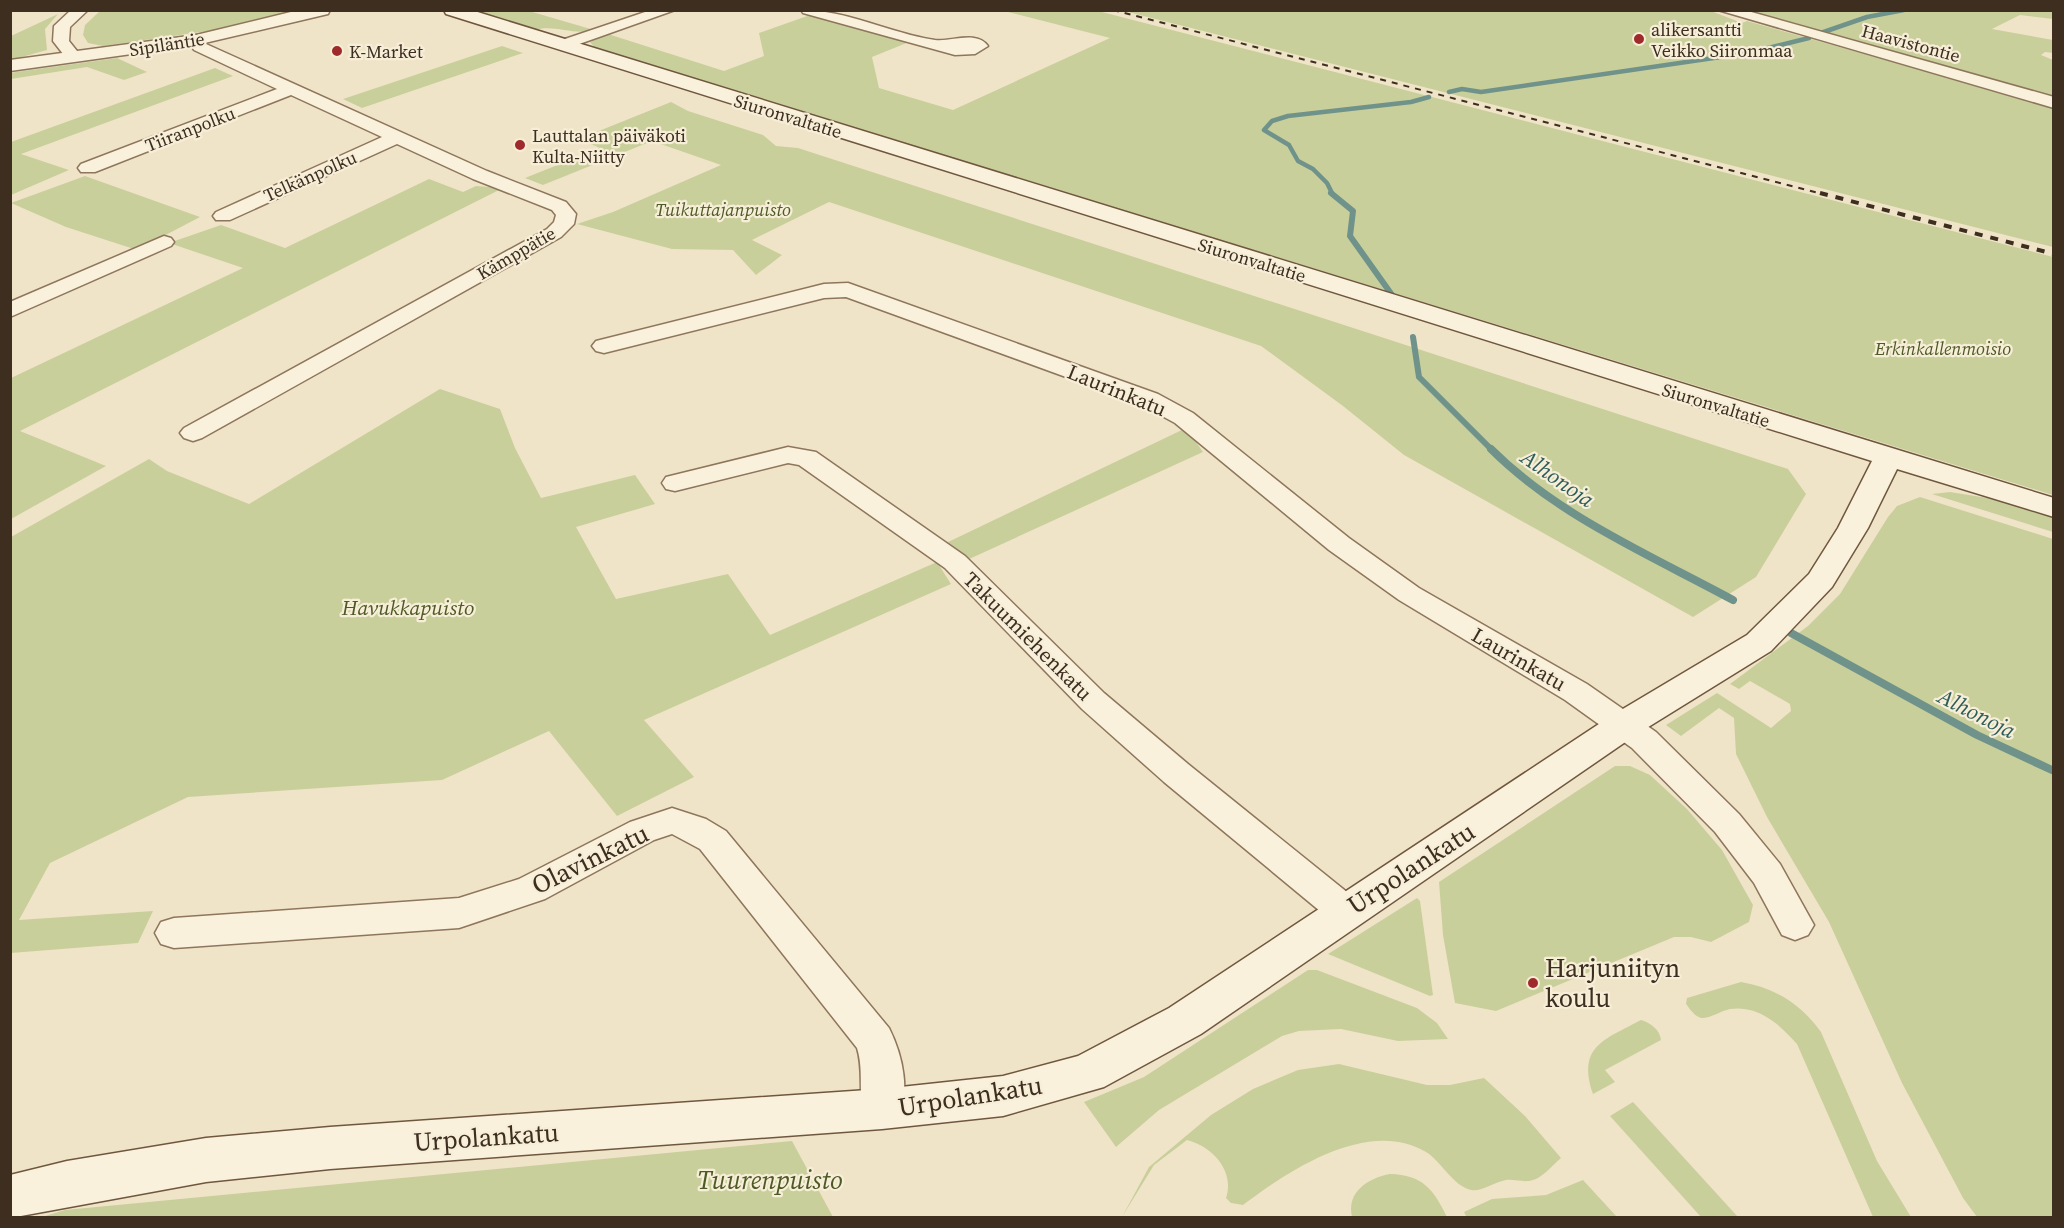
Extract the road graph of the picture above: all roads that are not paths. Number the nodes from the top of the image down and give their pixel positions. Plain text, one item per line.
1 (81, 10) edge
2 (322, 10) edge
3 (452, 10) edge
4 (668, 10) edge
5 (808, 10) edge
6 (1725, 10) edge
7 (195, 40) junction
8 (562, 45) junction
9 (936, 45) dead end
10 (73, 56) junction
11 (10, 66) edge
12 (292, 89) junction
13 (2054, 103) edge
14 (398, 137) junction
15 (88, 168) dead end
16 (223, 216) dead end
17 (164, 242) dead end
18 (10, 310) edge
19 (604, 346) dead end
20 (193, 433) dead end
21 (1888, 458) junction
22 (675, 483) dead end
23 (2054, 508) edge
24 (1624, 725) junction
25 (1345, 911) junction
26 (1795, 925) dead end
27 (174, 933) dead end
28 (882, 1109) junction
29 (10, 1198) edge

1 - 10 street
2 - 7 main road, Sipiläntie
3 - 8 main road, Siuronvaltatie
4 - 8 street
5 - 9 street
6 - 13 street, Haavistontie
7 - 10 main road, Sipiläntie
7 - 12 street, Kämppätie
8 - 21 main road, Siuronvaltatie
10 - 11 main road, Sipiläntie
12 - 14 street, Kämppätie
12 - 15 street, Tiiranpolku
14 - 16 street, Telkänpolku
14 - 20 street, Kämppätie
17 - 18 street
19 - 24 street, Laurinkatu
21 - 23 main road, Siuronvaltatie
21 - 24 main road, Urpolankatu
22 - 25 street, Takuumiehenkatu
24 - 25 main road, Urpolankatu
24 - 26 street, Laurinkatu
25 - 28 main road, Urpolankatu
27 - 28 street, Olavinkatu
28 - 29 main road, Urpolankatu

